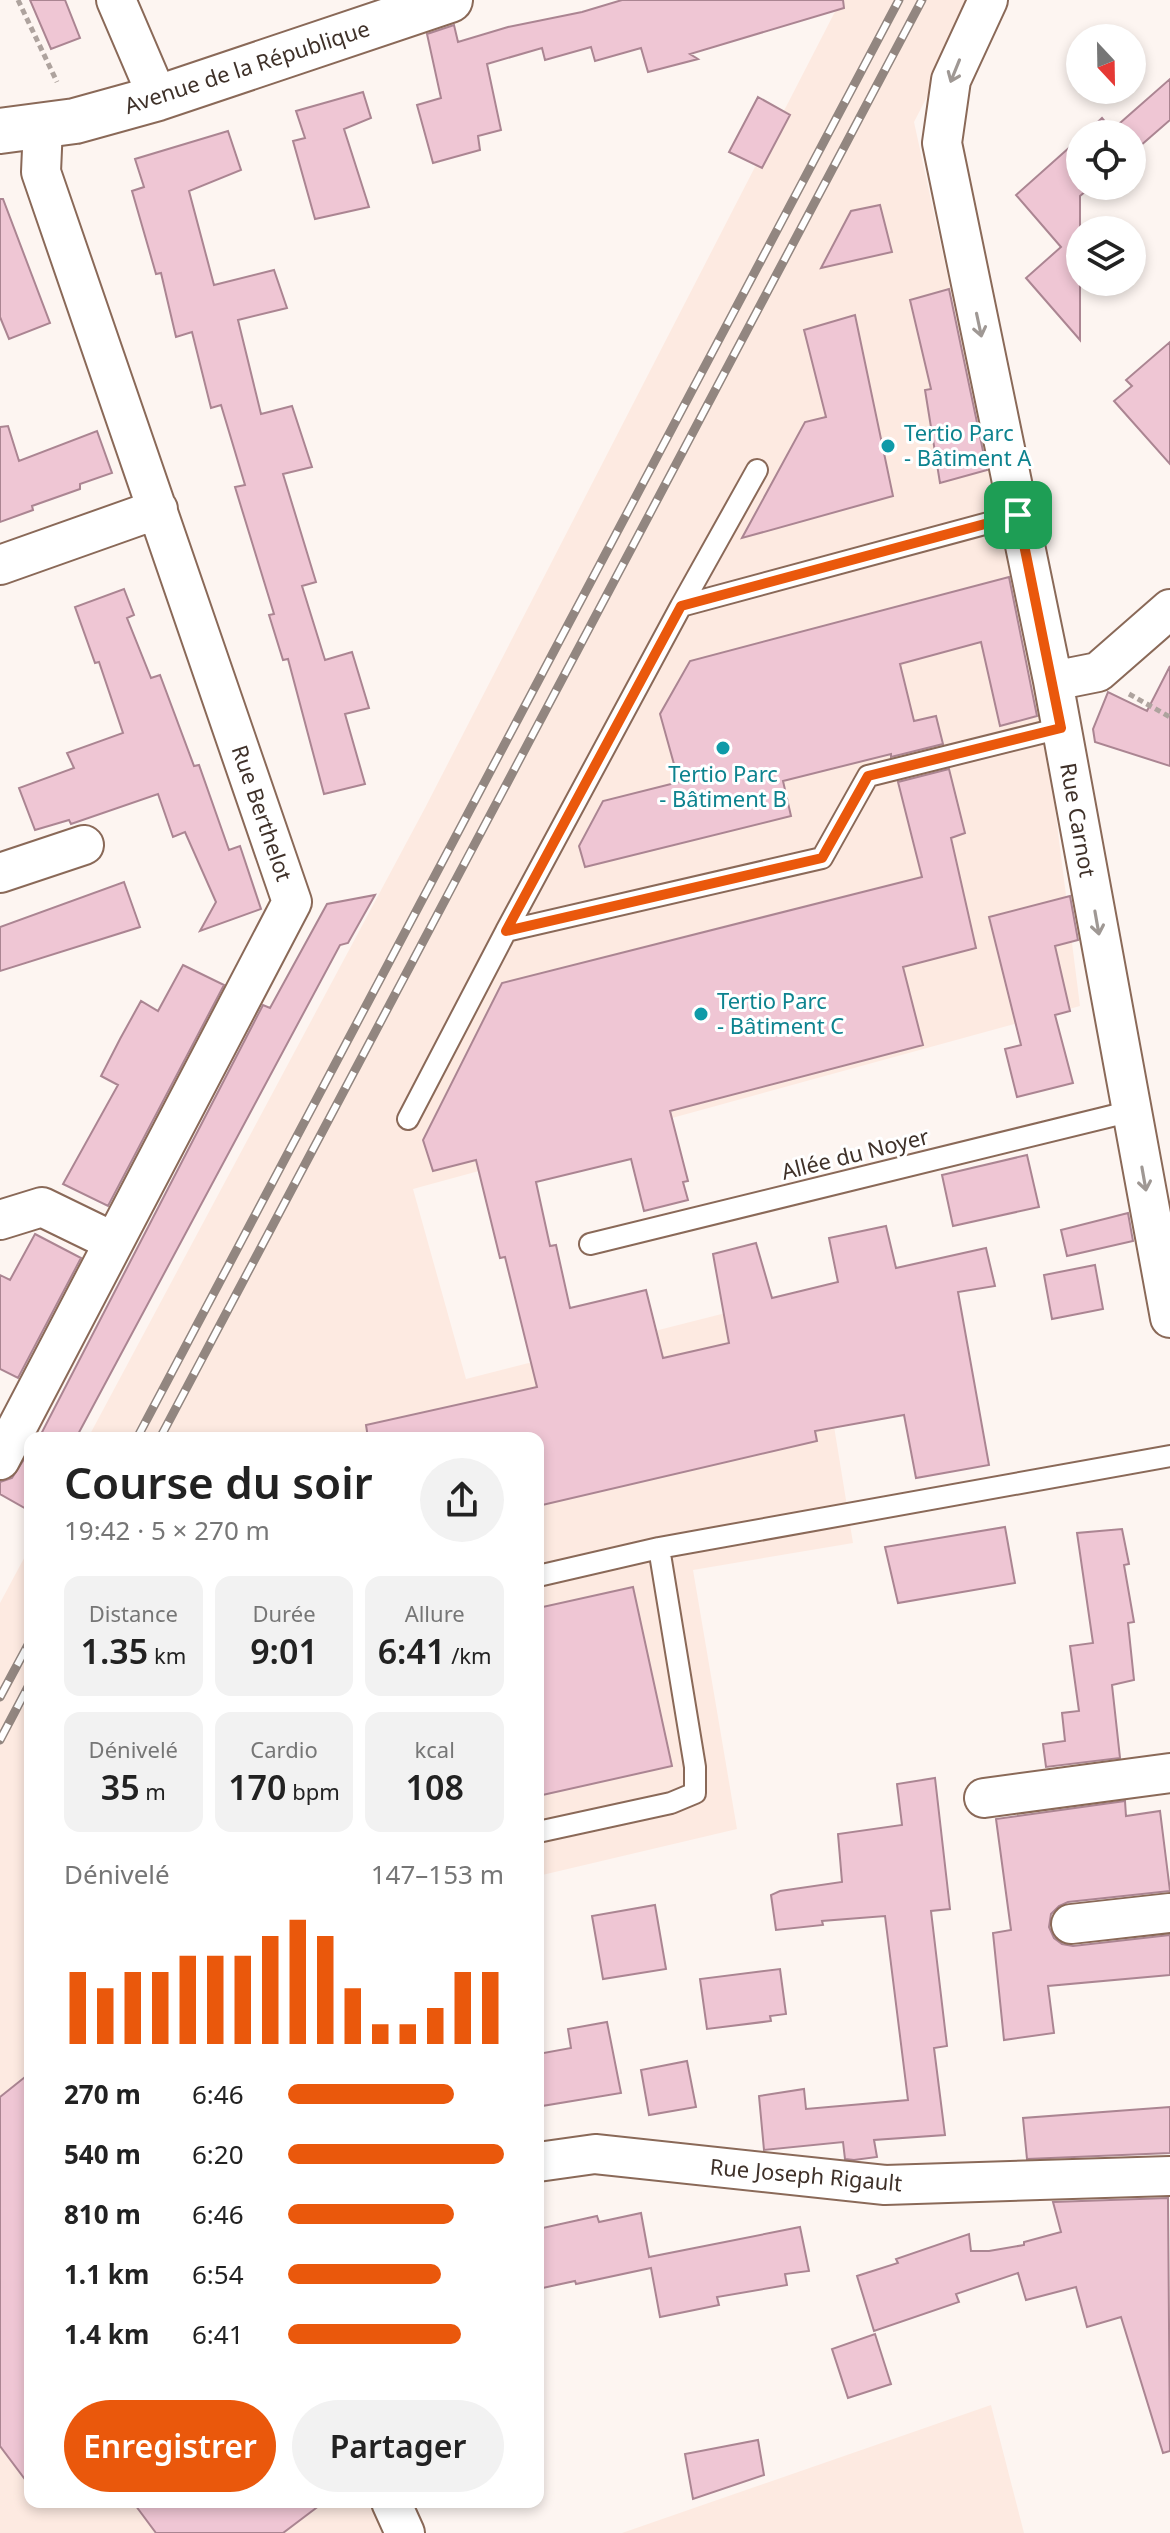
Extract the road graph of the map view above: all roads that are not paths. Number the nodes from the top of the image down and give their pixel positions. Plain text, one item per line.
1 (116, 0) edge
2 (450, 0) edge
3 (988, 0) edge
4 (158, 98) junction
5 (59, 124) junction
6 (0, 131) edge
7 (0, 140) edge
8 (757, 470) dead end
9 (158, 509) junction
10 (1018, 515) junction
11 (0, 565) edge
12 (681, 606) junction
13 (1170, 609) edge
14 (1053, 681) junction
15 (1061, 728) junction
16 (84, 845) dead end
17 (0, 873) edge
18 (506, 931) junction
19 (1132, 1111) junction
20 (408, 1119) dead end
21 (0, 1220) edge
22 (114, 1242) junction
23 (590, 1244) dead end
24 (1170, 1318) edge
25 (1170, 1456) edge
26 (0, 1460) edge
27 (659, 1548) junction
28 (544, 1575) edge
29 (1170, 1773) edge
30 (984, 1798) dead end
31 (544, 1831) edge
32 (1170, 1913) edge
33 (1071, 1924) dead end
34 (544, 2161) edge
35 (1170, 2176) edge
36 (394, 2508) edge
37 (405, 2533) edge

1 - 4 street
2 - 4 main road, Avenue de la République
3 -> 10 street, Rue Carnot
4 - 5 main road, Avenue de la République
5 - 6 main road, Avenue de la République
5 - 7 main road, Avenue de la République
5 - 9 street, Rue Berthelot
8 - 12 lane
9 - 11 street
9 - 22 street, Rue Berthelot
10 - 12 lane
10 - 14 street, Rue Carnot
12 - 18 lane
13 - 14 street
14 - 15 street, Rue Carnot
15 - 18 lane
15 -> 19 street, Rue Carnot
16 - 17 street
18 - 20 lane
19 - 23 lane, Allée du Noyer
19 -> 24 street, Rue Carnot
21 - 22 street
22 - 26 street, Rue Berthelot
25 - 27 lane
27 - 28 lane
27 - 31 lane
29 - 30 street
32 - 33 street
34 - 35 street, Rue Joseph Rigault
36 - 37 street

